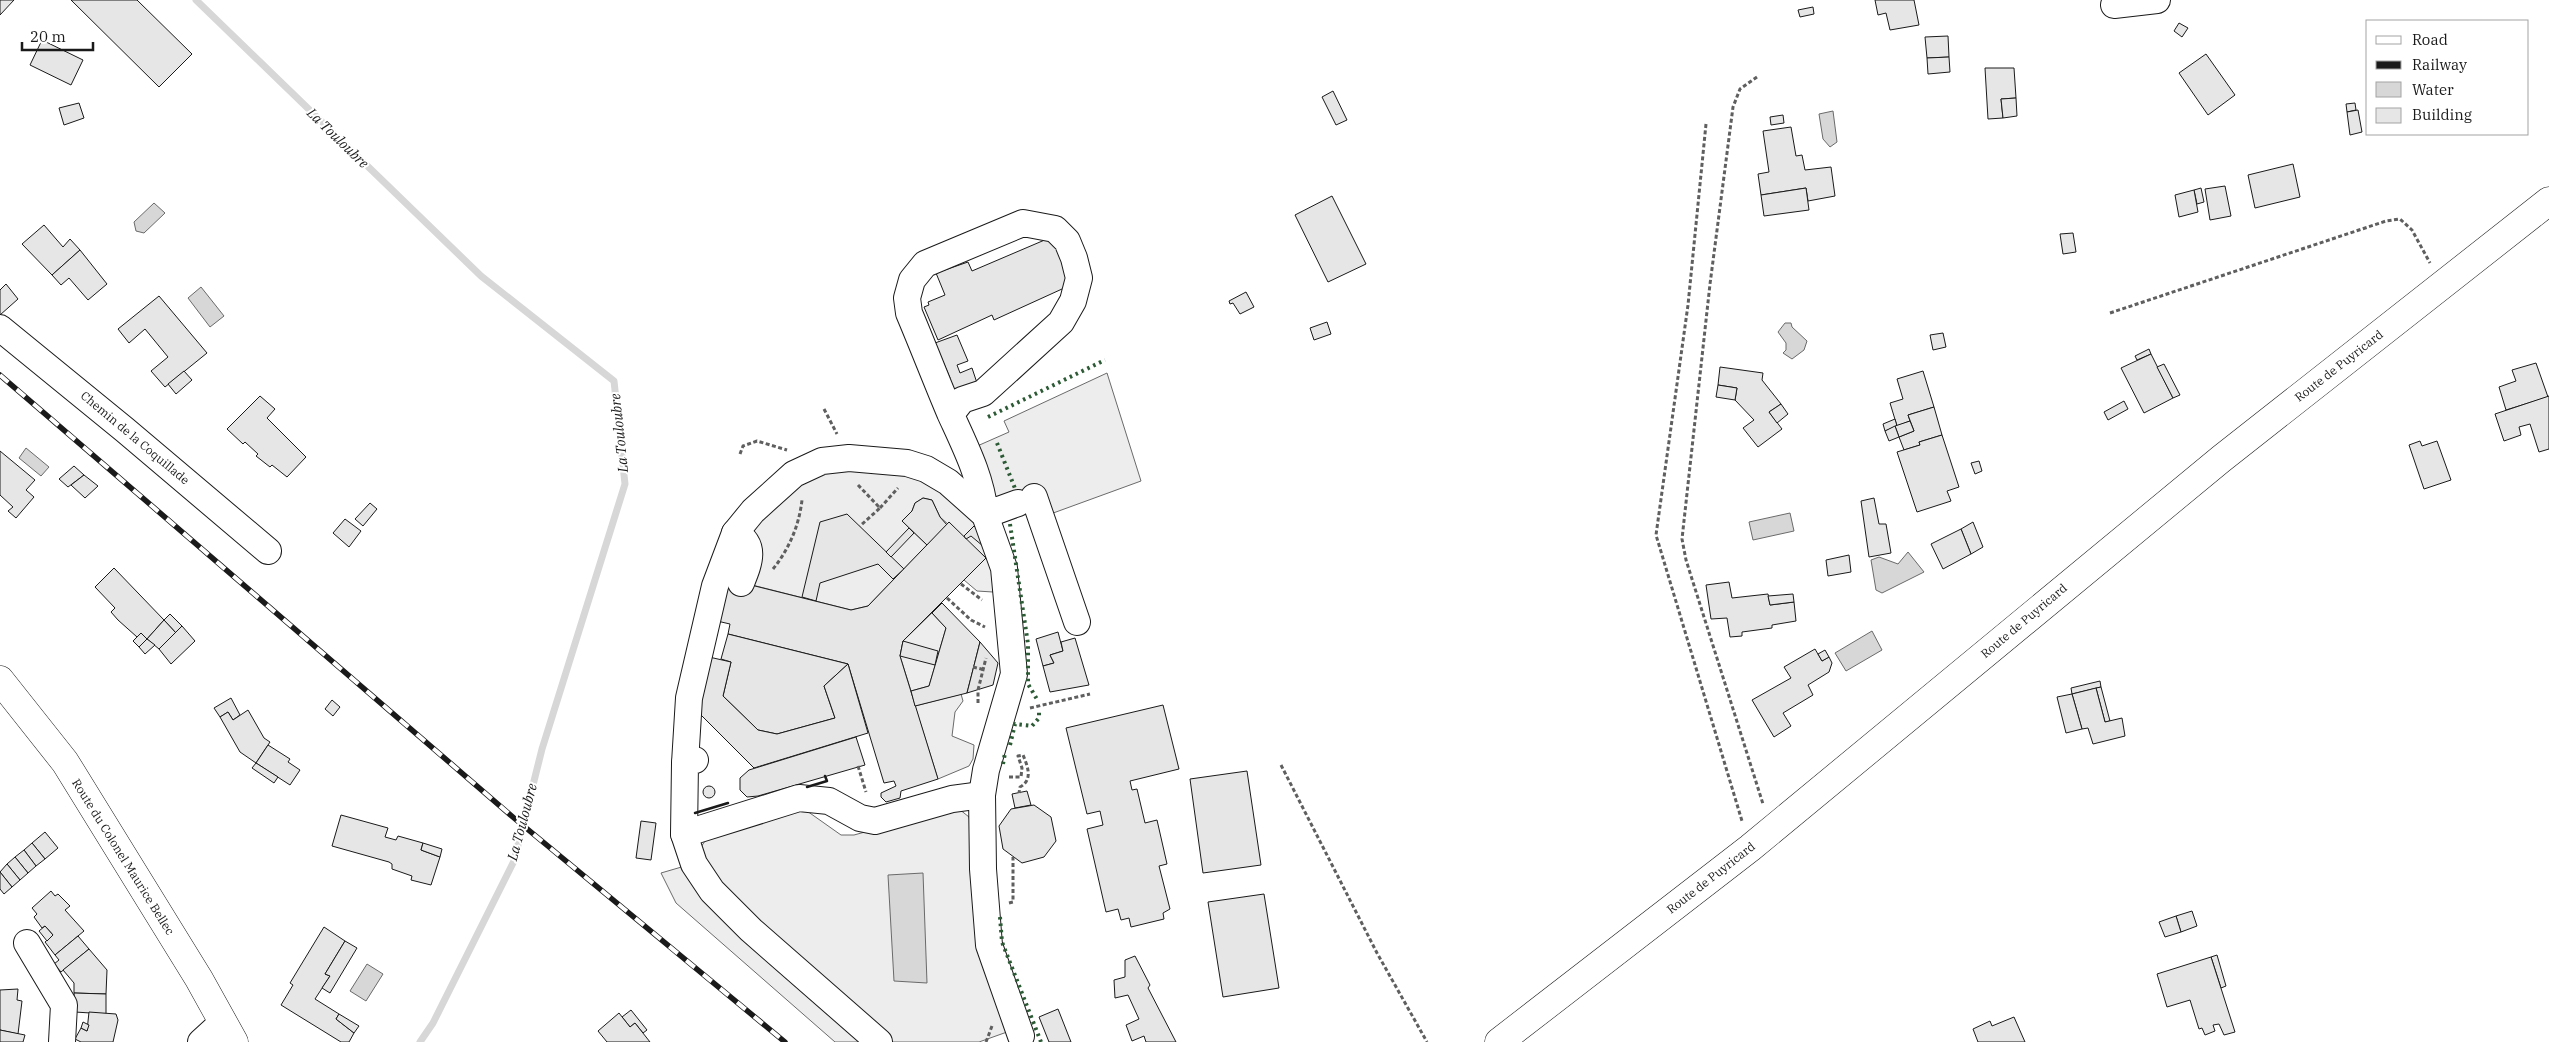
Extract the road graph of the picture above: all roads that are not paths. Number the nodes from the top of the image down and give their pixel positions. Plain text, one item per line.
1 (2157, 0) edge
2 (2114, 6) dead end
3 (2549, 201) edge
4 (0, 328) edge
5 (951, 414) junction
6 (986, 515) junction
7 (735, 533) junction
8 (268, 551) dead end
9 (744, 577) road end
10 (1077, 622) dead end
11 (0, 680) edge
12 (984, 783) junction
13 (684, 834) junction
14 (27, 943) dead end
15 (229, 1032) edge
16 (1016, 1040) edge
17 (62, 1042) edge
18 (201, 1042) edge
19 (879, 1042) edge
20 (1500, 1042) edge

1 - 2 street
3 - 20 main road, Route de Puyricard
4 - 8 street, Chemin de la Coquillade
5 - 5 street
5 - 6 street
6 - 7 street
6 - 10 street
6 - 12 street
7 - 9 street
7 - 13 street
11 - 15 main road, Route du Colonel Maurice Bellec
12 - 13 street
12 - 16 street
13 - 19 street
14 - 17 street
15 - 18 street

